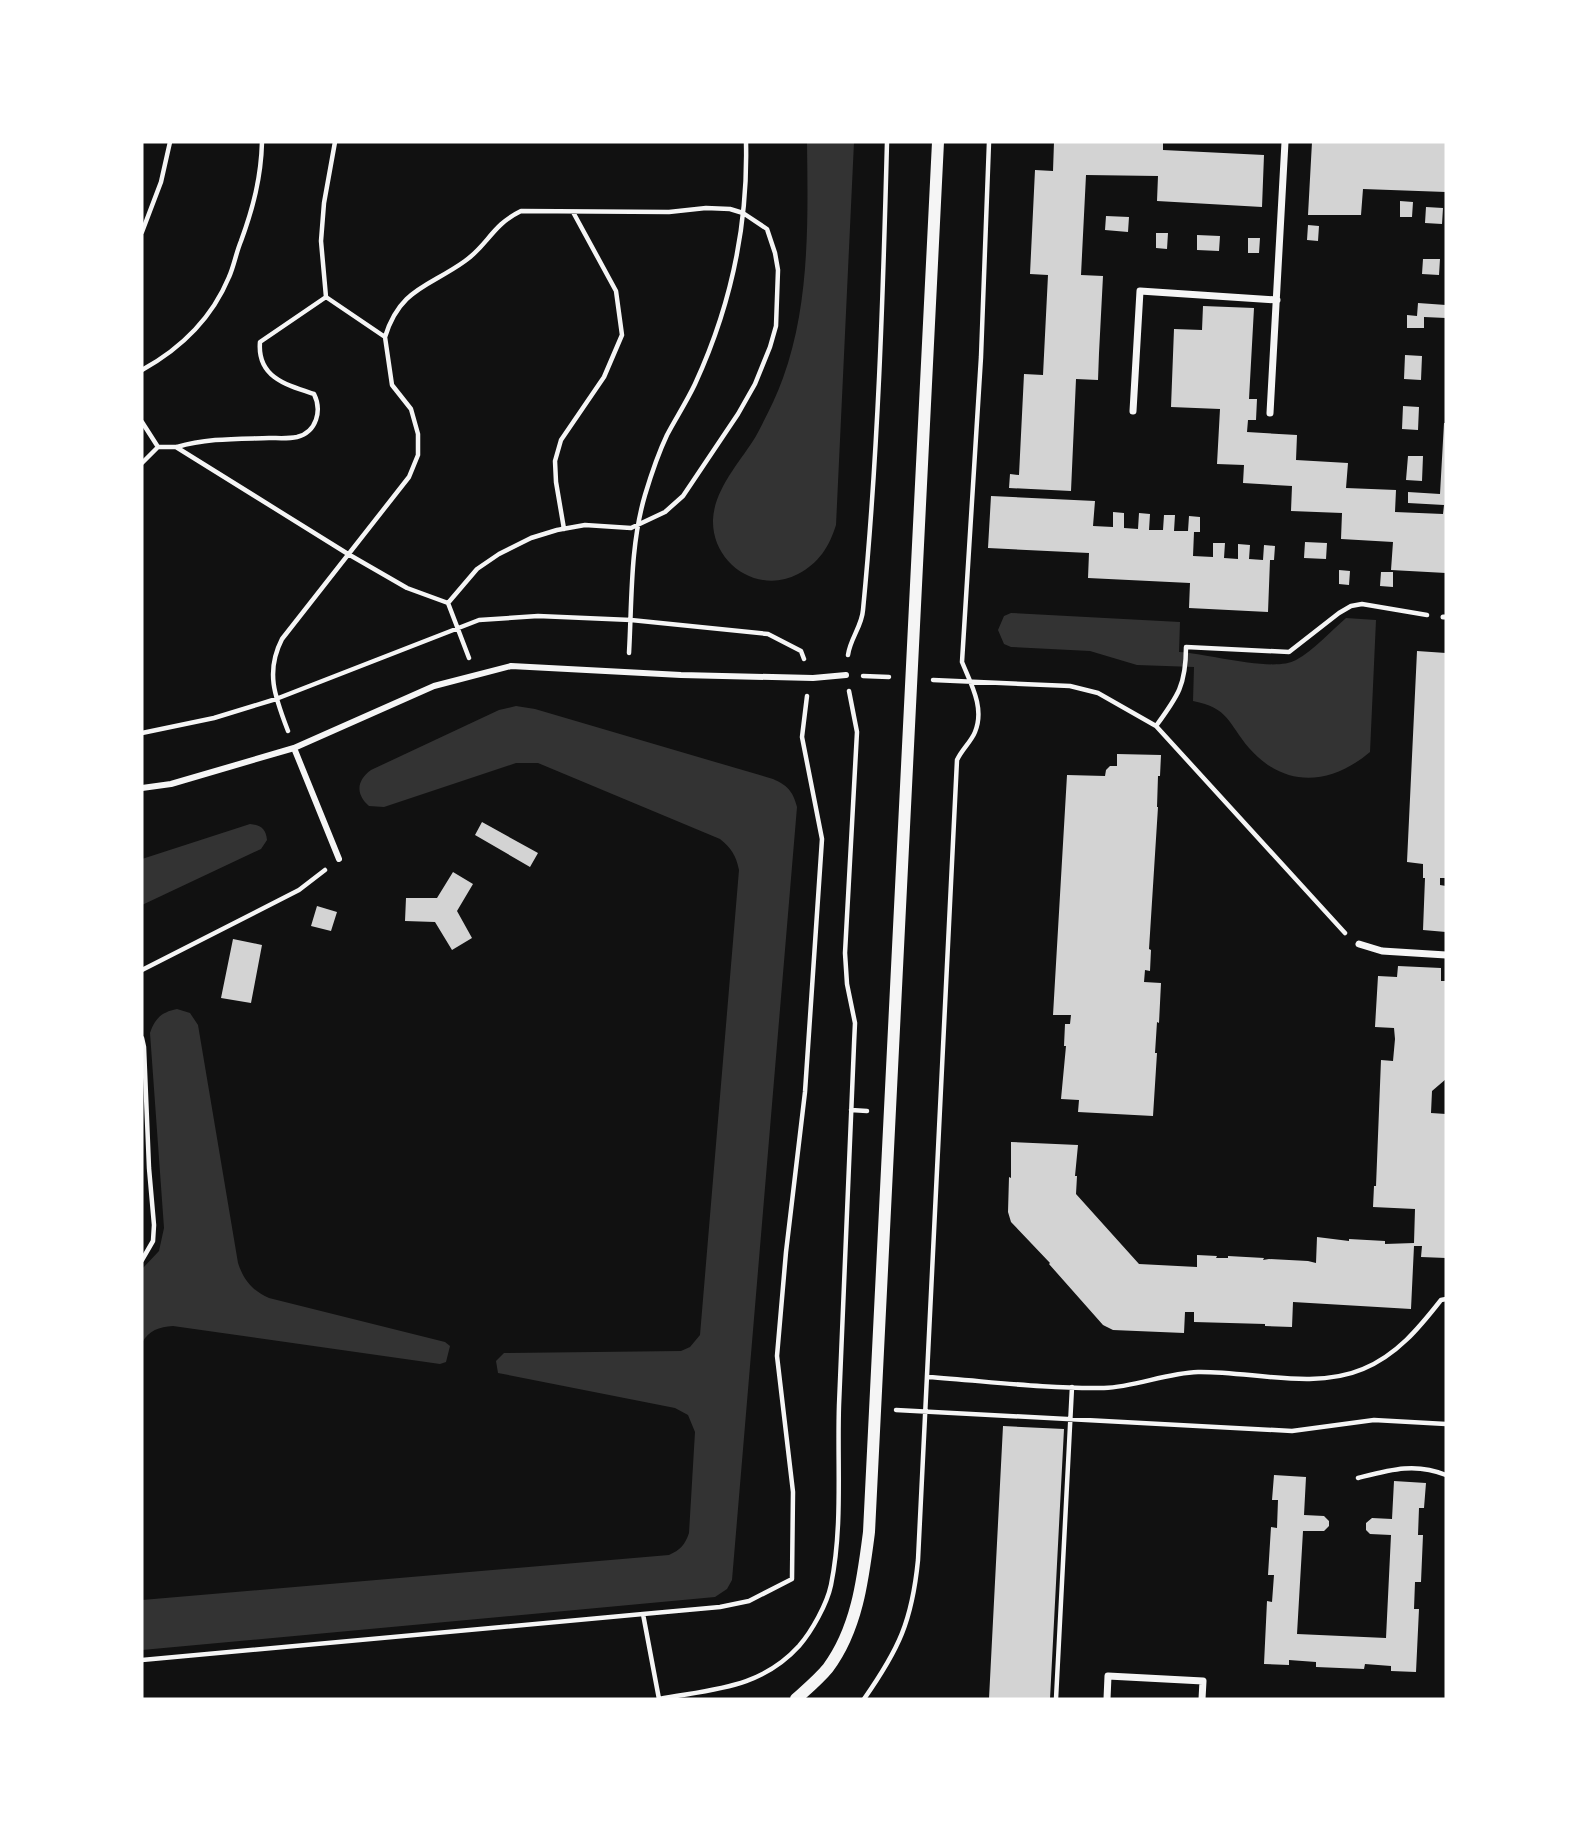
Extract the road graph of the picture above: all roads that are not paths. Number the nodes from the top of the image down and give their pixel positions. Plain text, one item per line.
1 (938, 142) edge
2 (1285, 142) edge
3 (1277, 300) junction
4 (1133, 411) dead end
5 (1270, 413) dead end
6 (846, 675) road end
7 (295, 748) junction
8 (142, 788) edge
9 (339, 859) road end
10 (1359, 944) road end
11 (1446, 955) edge
12 (796, 1699) edge
13 (1107, 1699) edge
14 (1202, 1699) edge

1 - 12 street
2 - 3 street
3 - 4 street
3 - 5 street
6 - 7 street
7 - 8 street
7 - 9 street
10 - 11 street
13 - 14 street

